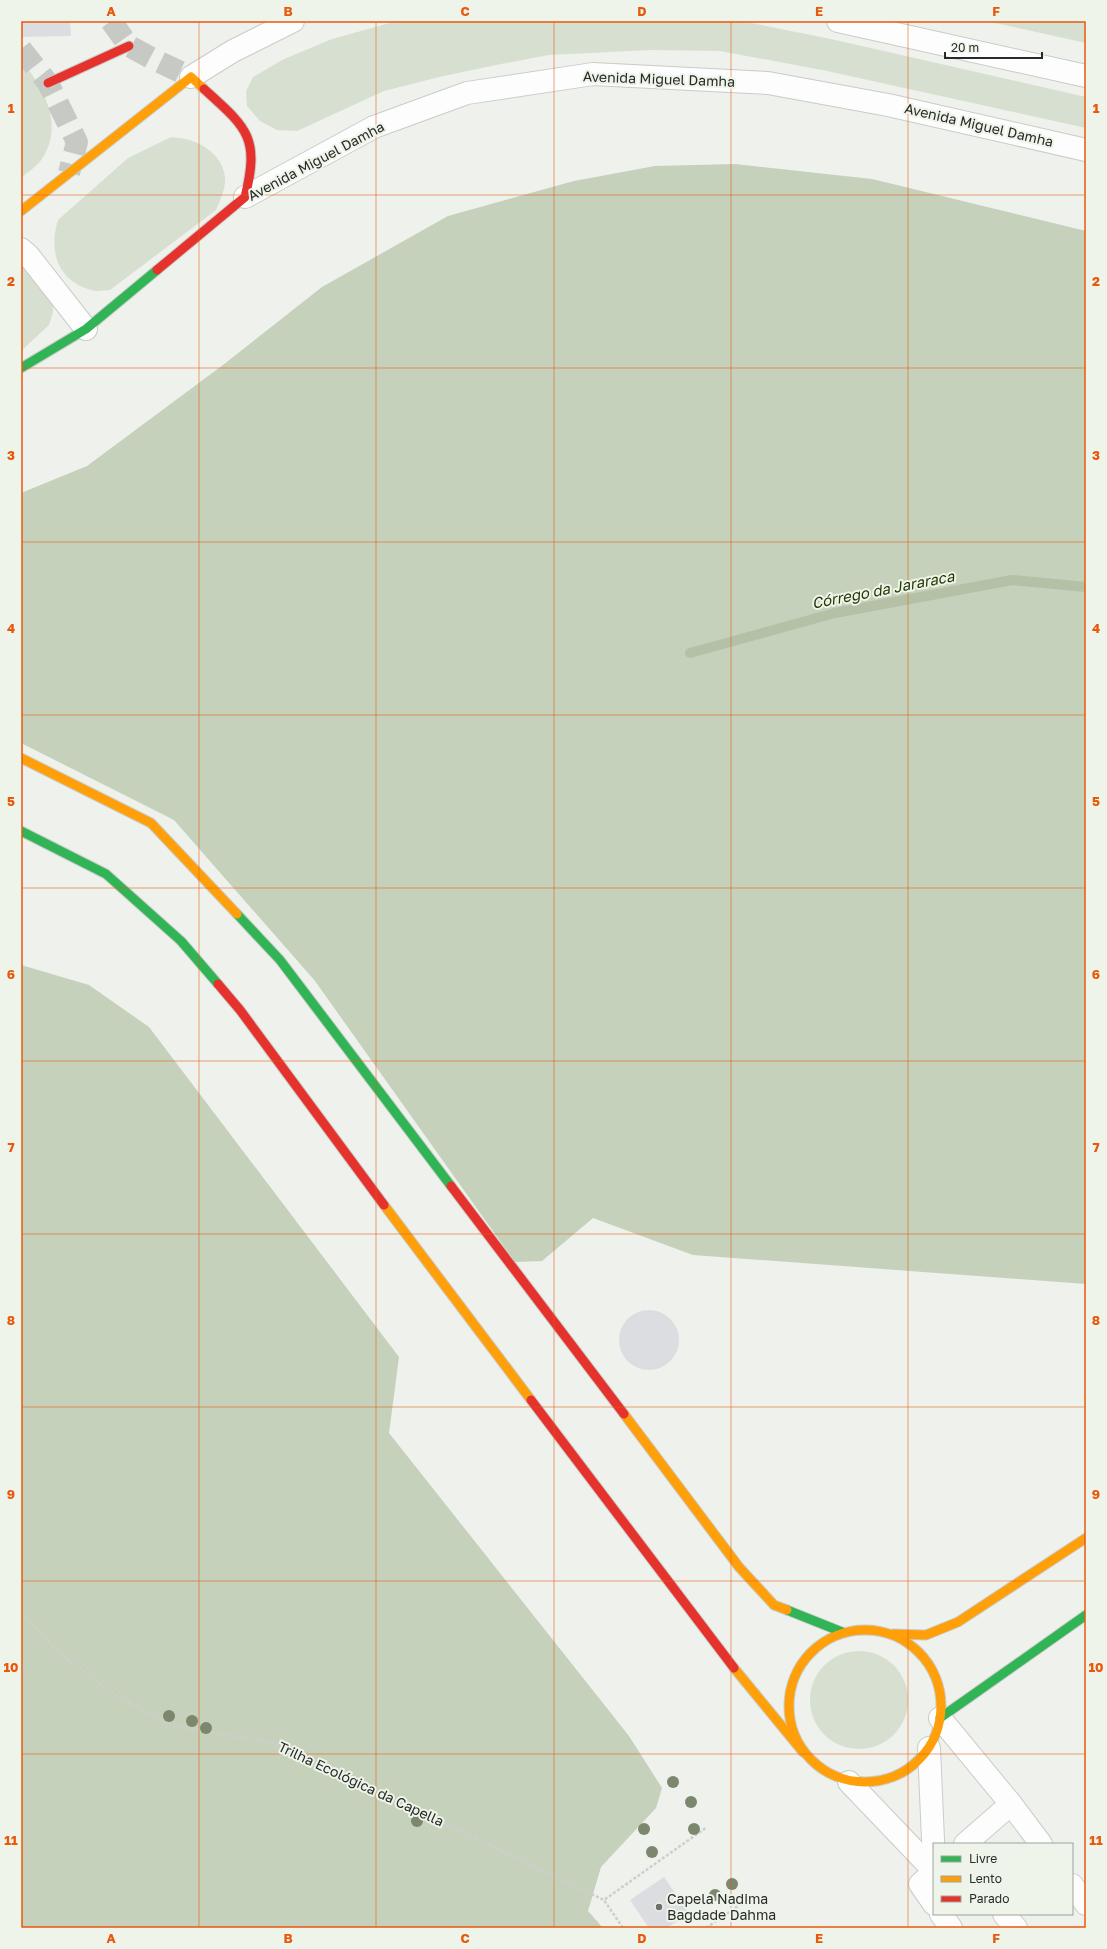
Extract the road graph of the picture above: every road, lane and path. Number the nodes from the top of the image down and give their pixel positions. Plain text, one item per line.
1 (293, 21) edge
2 (838, 21) edge
3 (129, 46) dead end
4 (1086, 76) edge
5 (191, 77) junction
6 (48, 83) dead end
7 (1086, 150) edge
8 (245, 197) junction
9 (21, 211) edge
10 (21, 249) edge
11 (86, 329) junction
12 (21, 368) edge
13 (21, 758) edge
14 (21, 831) edge
15 (1086, 1538) edge
16 (21, 1613) edge
17 (1086, 1615) edge
18 (842, 1632) junction
19 (893, 1634) junction
20 (940, 1718) junction
21 (929, 1748) junction
22 (803, 1752) junction
23 (849, 1782) junction
24 (1011, 1804) junction
25 (707, 1827) dead end
26 (933, 1843) edge
27 (966, 1843) edge
28 (1040, 1843) edge
29 (933, 1870) edge
30 (933, 1872) edge
31 (1073, 1887) edge
32 (754, 1895) dead end
33 (604, 1900) junction
34 (933, 1903) edge
35 (1086, 1904) edge
36 (942, 1915) edge
37 (1005, 1915) edge
38 (623, 1928) edge
39 (706, 1928) edge
40 (951, 1928) edge
41 (1016, 1928) edge

1 - 5 street
2 - 4 street
3 - 6 street
5 - 8 street
5 - 9 street
7 - 8 street, Avenida Miguel Damha
8 - 11 street, Avenida Miguel Damha
10 - 11 street
11 - 12 street, Avenida Miguel Damha
13 - 18 street
14 - 22 street
15 - 19 street
16 - 33 path, Trilha Ecológica da Capella
17 - 20 street
18 - 19 street
18 - 22 street
19 - 20 street
20 - 21 street
20 - 24 street
21 - 23 street
21 - 26 street
22 - 23 street
23 - 29 street
24 - 27 street
24 - 28 street
25 - 33 path
30 - 34 street
31 - 35 street
32 - 39 path
33 - 38 path
36 - 40 street
37 - 41 street

